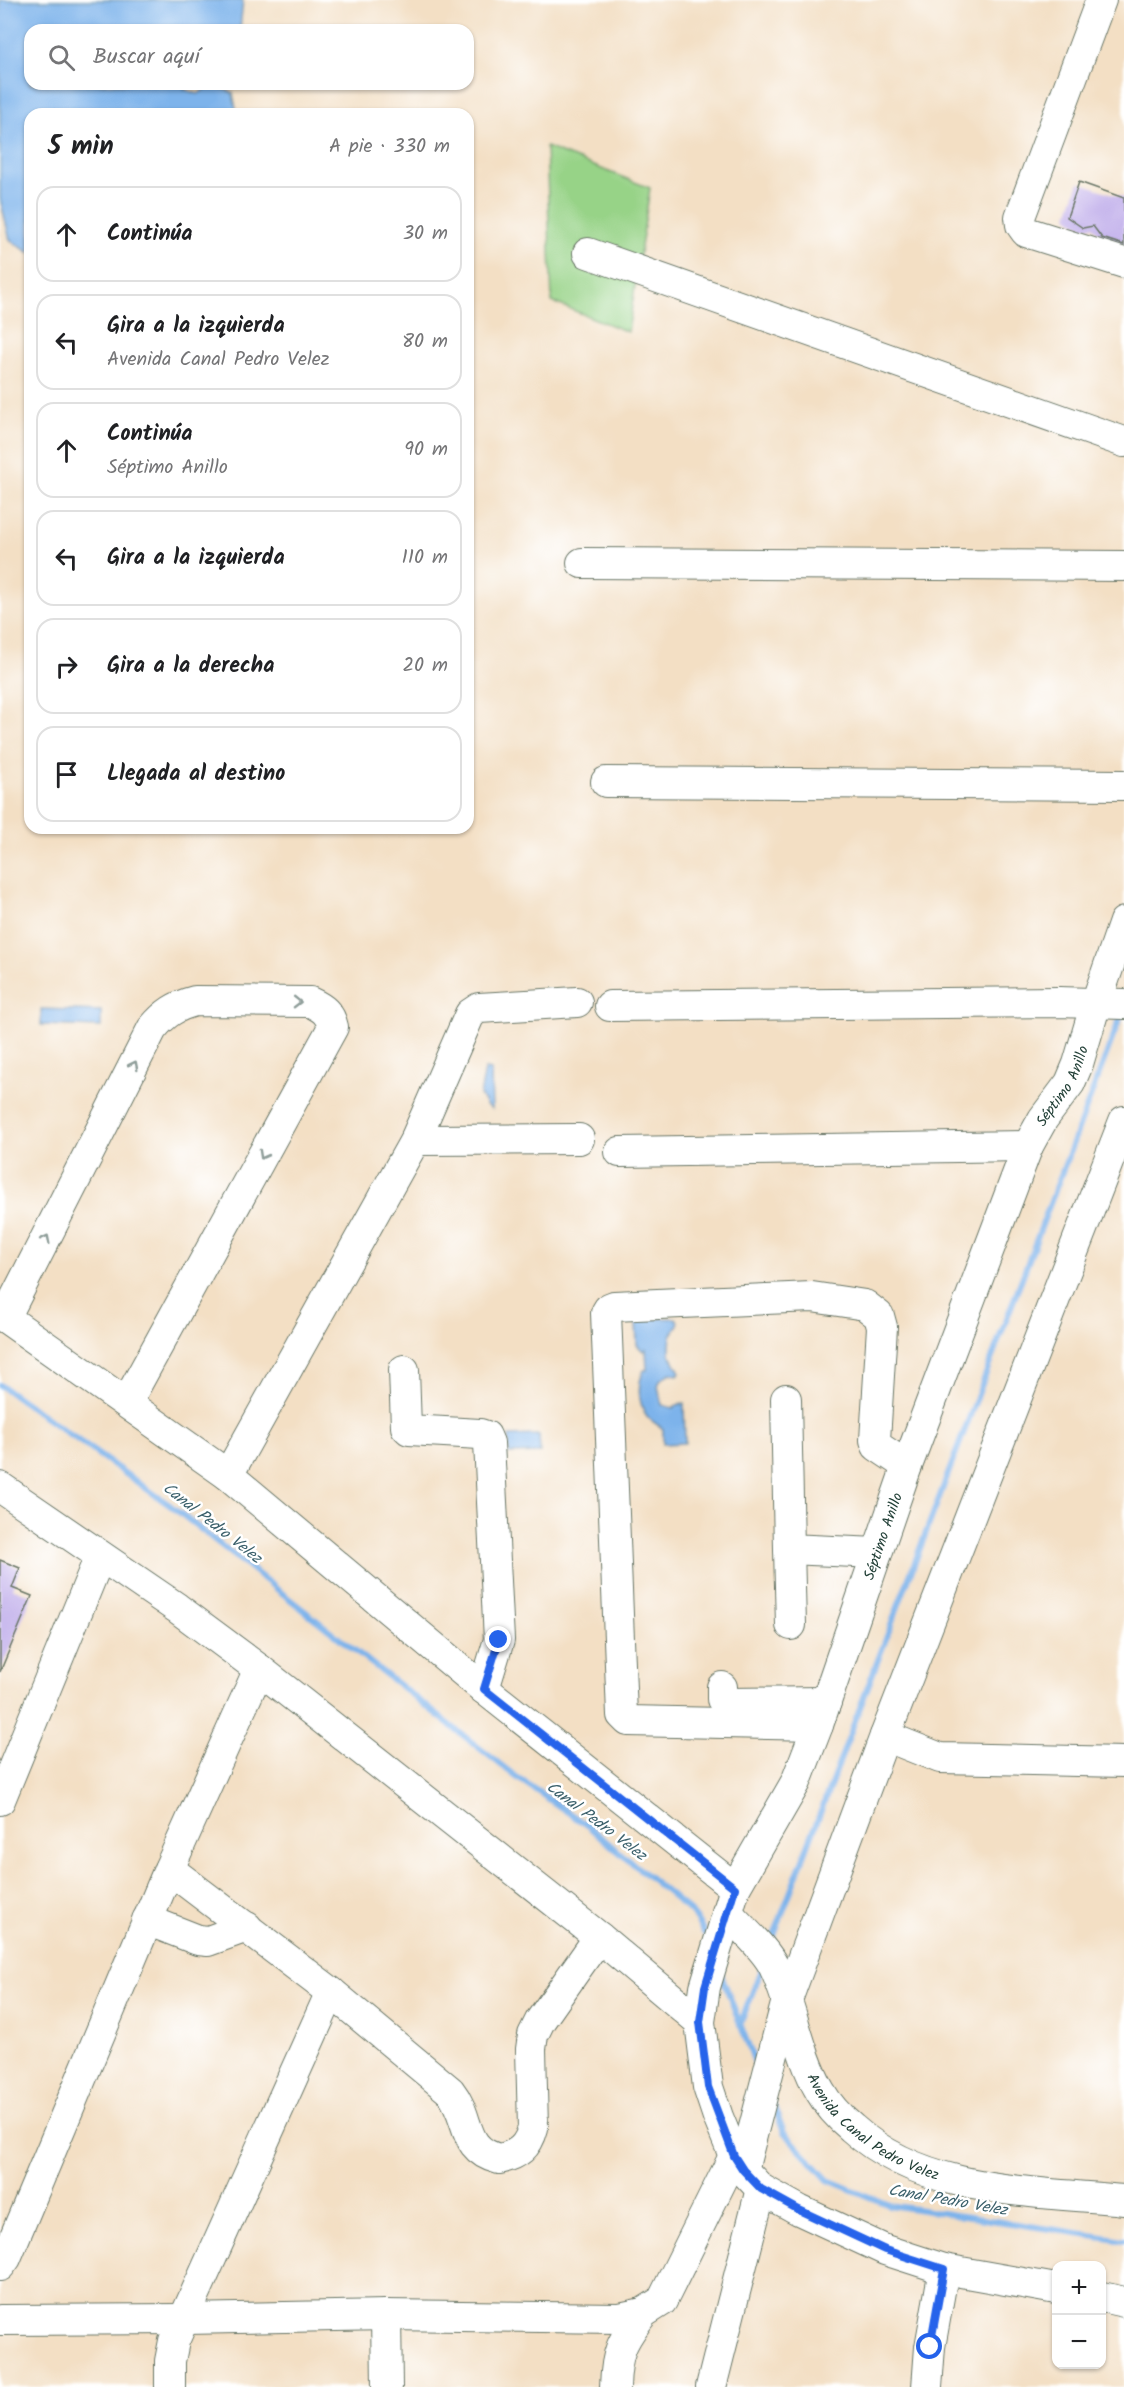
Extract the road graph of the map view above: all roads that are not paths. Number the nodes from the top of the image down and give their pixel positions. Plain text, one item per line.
1 (1101, 0) edge
2 (588, 253) dead end
3 (1124, 263) edge
4 (1124, 442) edge
5 (582, 563) dead end
6 (1124, 566) edge
7 (606, 782) dead end
8 (1124, 785) edge
9 (1124, 922) edge
10 (577, 1002) dead end
11 (1114, 1004) edge
12 (610, 1006) dead end
13 (1124, 1121) edge
14 (579, 1139) dead end
15 (415, 1140) junction
16 (1028, 1146) junction
17 (620, 1152) dead end
18 (1118, 1152) edge
19 (3, 1316) edge
20 (404, 1371) dead end
21 (786, 1399) dead end
22 (127, 1402) junction
23 (907, 1466) junction
24 (228, 1475) junction
25 (0, 1486) edge
26 (789, 1549) junction
27 (877, 1553) junction
28 (100, 1556) junction
29 (791, 1625) dead end
30 (259, 1669) junction
31 (722, 1687) dead end
32 (484, 1689) junction
33 (822, 1713) junction
34 (885, 1736) junction
35 (1124, 1762) edge
36 (0, 1800) edge
37 (169, 1869) junction
38 (729, 1907) junction
39 (147, 1920) junction
40 (247, 1927) junction
41 (599, 1937) junction
42 (331, 1992) junction
43 (788, 2000) junction
44 (700, 2022) junction
45 (746, 2172) junction
46 (1124, 2200) edge
47 (0, 2266) edge
48 (944, 2269) junction
49 (1052, 2288) edge
50 (1106, 2298) edge
51 (1124, 2302) edge
52 (643, 2313) junction
53 (386, 2315) junction
54 (186, 2319) junction
55 (0, 2320) edge
56 (170, 2387) edge
57 (387, 2387) edge
58 (615, 2387) edge
59 (711, 2387) edge
60 (927, 2387) edge

1 - 3 street
2 - 4 street
5 - 6 street
7 - 8 street
9 - 11 street, Séptimo Anillo
10 - 15 street
11 - 12 street
11 - 16 street, Séptimo Anillo
13 - 18 street
14 - 15 street
15 - 24 street
16 - 17 street
16 - 23 street, Séptimo Anillo
18 - 34 street
19 - 22 street, Avenida Canal Pedro Velez
19 -> 22 street
20 - 32 street
21 - 26 street
22 - 24 street, Avenida Canal Pedro Velez
23 - 27 street, Séptimo Anillo
23 - 33 street
24 - 32 street, Avenida Canal Pedro Velez
25 - 28 street
26 - 27 street
26 - 29 street
27 - 33 street, Séptimo Anillo
28 - 30 street
28 - 36 street
30 - 37 street
30 - 41 street
31 - 33 street
32 - 38 street, Avenida Canal Pedro Velez
33 - 38 street, Séptimo Anillo
34 - 35 street
34 - 43 street
37 - 39 street
37 - 40 street
38 - 43 street, Avenida Canal Pedro Velez
38 - 44 street, Séptimo Anillo
39 - 40 street
39 - 47 street
40 - 42 street
41 - 42 street
41 - 44 street
42 - 54 street
43 - 45 street
43 - 46 street, Avenida Canal Pedro Velez
44 - 45 street, Séptimo Anillo
45 - 48 street
45 - 52 street
45 - 59 street
48 - 49 street
48 - 60 street
50 - 51 street
52 - 53 street
52 - 58 street
53 - 54 street
53 - 57 street
54 - 55 street
54 - 56 street

